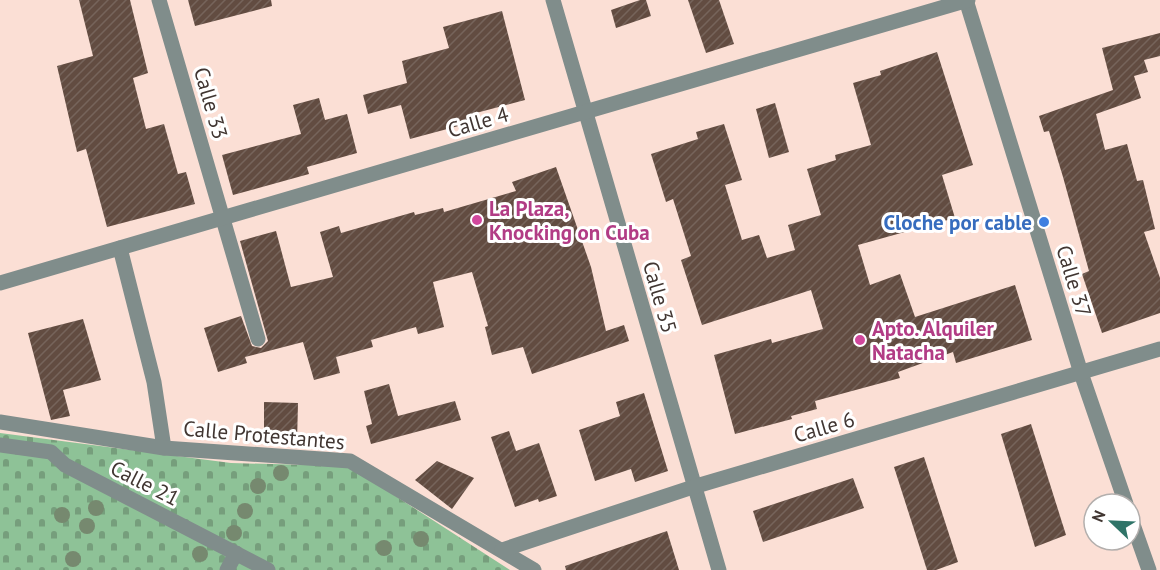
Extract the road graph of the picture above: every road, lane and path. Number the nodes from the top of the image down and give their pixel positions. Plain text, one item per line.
1 (159, 0) edge
2 (553, 0) edge
3 (967, 0) edge
4 (586, 113) junction
5 (223, 218) junction
6 (120, 248) junction
7 (0, 283) edge
8 (258, 339) dead end
9 (1160, 349) edge
10 (1081, 373) junction
11 (0, 422) edge
12 (0, 445) edge
13 (164, 448) junction
14 (693, 487) junction
15 (1122, 492) edge
16 (502, 550) junction
17 (1142, 550) edge
18 (236, 553) junction
19 (227, 570) edge
20 (268, 570) edge
21 (534, 570) edge
22 (719, 570) edge
23 (1149, 570) edge

1 - 5 street, Calle 33
2 - 4 street, Calle 35
3 - 4 street, Calle 4
3 - 10 street, Calle 37
4 - 5 street, Calle 4
4 - 14 street, Calle 35
5 - 6 street, Calle 4
5 - 8 street, Calle 33
6 - 7 street, Calle 4
6 - 13 street
9 - 10 street, Calle 6
10 - 14 street, Calle 6
10 - 15 street, Calle 37
11 - 13 street, Calle Protestantes
12 - 18 street, Calle 21
13 - 16 street, Calle Protestantes
14 - 16 street, Calle 6
14 - 22 street, Calle 35
16 - 21 street, Calle Protestantes
17 - 23 street
18 - 19 street
18 - 20 street, Calle 21

